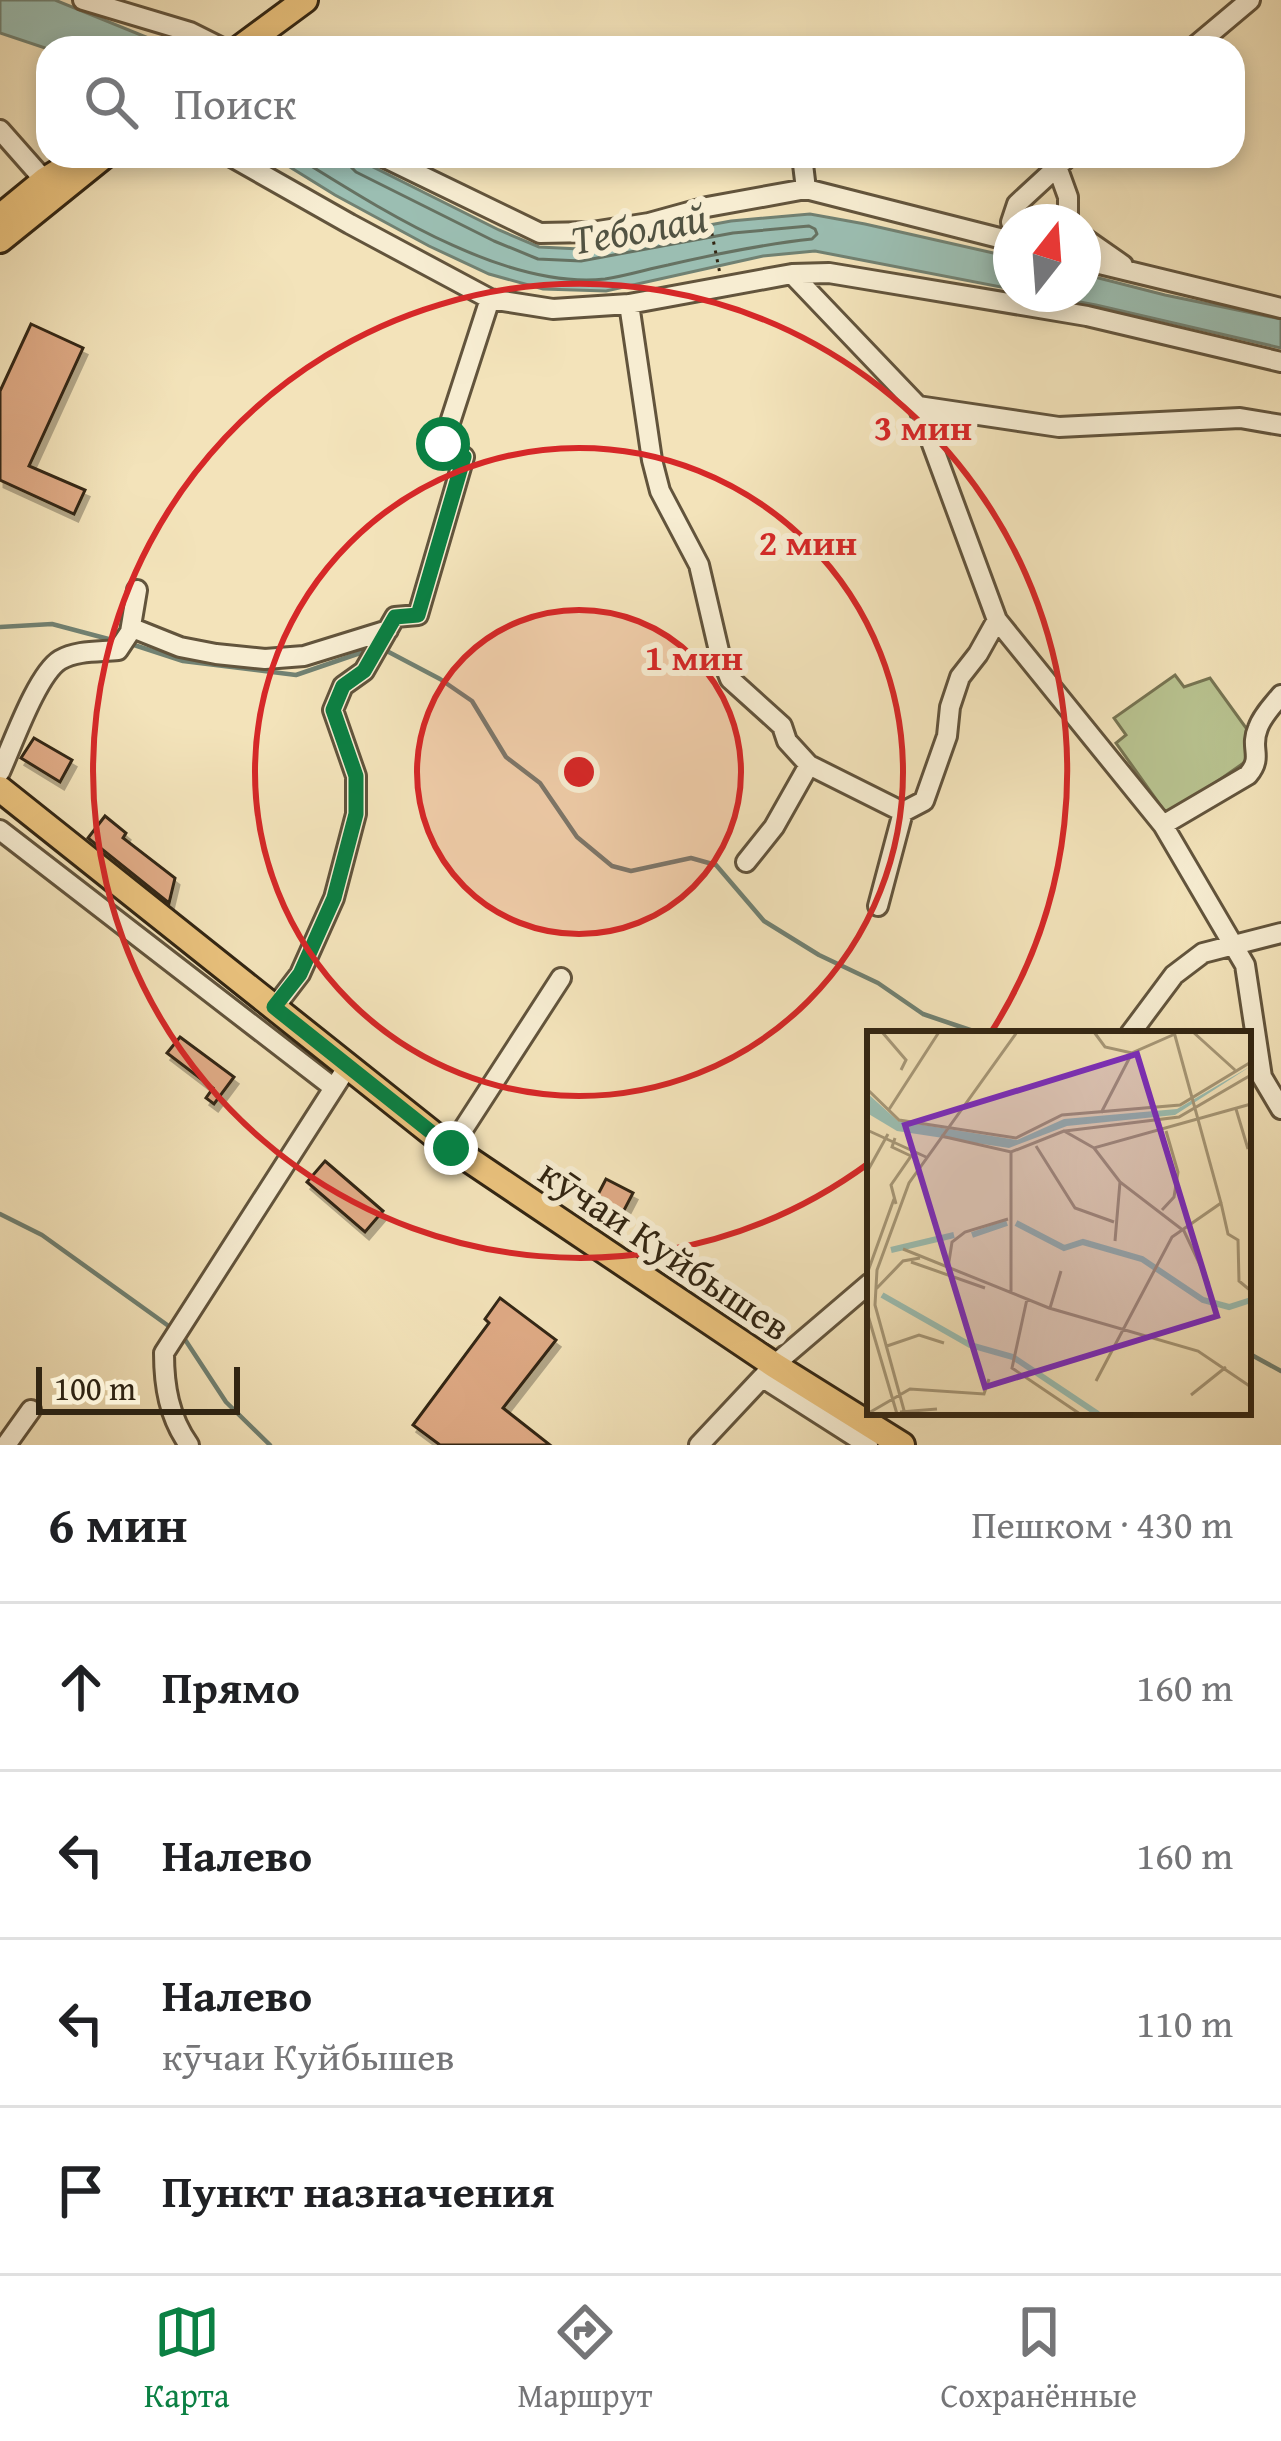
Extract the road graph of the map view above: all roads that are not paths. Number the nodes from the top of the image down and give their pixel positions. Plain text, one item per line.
1 (82, 0) edge
2 (305, 0) edge
3 (1250, 0) edge
4 (198, 36) edge
5 (256, 36) edge
6 (1207, 36) edge
7 (0, 130) edge
8 (72, 168) edge
9 (83, 168) edge
10 (251, 168) edge
11 (405, 168) edge
12 (804, 168) edge
13 (1052, 168) edge
14 (1062, 168) edge
15 (51, 187) junction
16 (806, 188) junction
17 (1018, 204) edge
18 (1068, 204) edge
19 (0, 218) edge
20 (993, 227) edge
21 (0, 240) edge
22 (1101, 250) edge
23 (1101, 265) edge
24 (1134, 273) junction
25 (792, 274) junction
26 (490, 299) junction
27 (629, 304) junction
28 (1281, 308) edge
29 (1281, 362) edge
30 (918, 406) junction
31 (1281, 425) edge
32 (137, 590) dead end
33 (997, 620) junction
34 (130, 632) junction
35 (380, 642) junction
36 (1281, 695) edge
37 (809, 765) junction
38 (0, 772) edge
39 (0, 790) edge
40 (903, 812) junction
41 (1163, 825) junction
42 (0, 830) edge
43 (746, 862) dead end
44 (878, 906) dead end
45 (1281, 933) edge
46 (1232, 944) junction
47 (561, 978) dead end
48 (274, 1007) junction
49 (1132, 1031) edge
50 (341, 1077) junction
51 (1281, 1108) edge
52 (451, 1148) junction
53 (867, 1286) edge
54 (768, 1371) junction
55 (31, 1410) dead end
56 (6, 1445) edge
57 (189, 1445) edge
58 (699, 1445) edge
59 (868, 1445) edge
60 (902, 1445) edge

1 - 4 street
2 - 5 main road
3 - 6 street
7 - 15 street
8 - 15 main road
9 - 15 main road
10 - 26 street
11 - 16 street
12 - 16 street
13 - 17 street
14 - 18 street
15 - 19 main road
15 - 21 main road
16 - 20 street
22 - 24 street
23 - 24 street
24 - 28 street
25 - 27 street
25 - 29 street
25 - 30 street
26 - 27 street
26 - 35 street
27 - 37 street
30 - 31 street
30 - 33 street
32 - 34 street
33 - 40 street
33 - 41 street
34 - 35 street
34 - 38 street
35 - 48 street
36 - 41 street
37 - 40 street
37 - 43 street
39 - 48 main road, кӯчаи Куйбышев
40 - 44 street
41 - 46 street
42 - 50 street
45 - 46 street
46 - 49 street
46 - 51 street
47 - 52 street
48 - 50 main road, кӯчаи Куйбышев
50 - 52 main road, кӯчаи Куйбышев
50 - 57 street
52 - 54 main road, кӯчаи Куйбышев
53 - 54 street
54 - 58 street
54 - 59 street
54 - 60 main road, кӯчаи Куйбышев
55 - 56 street

